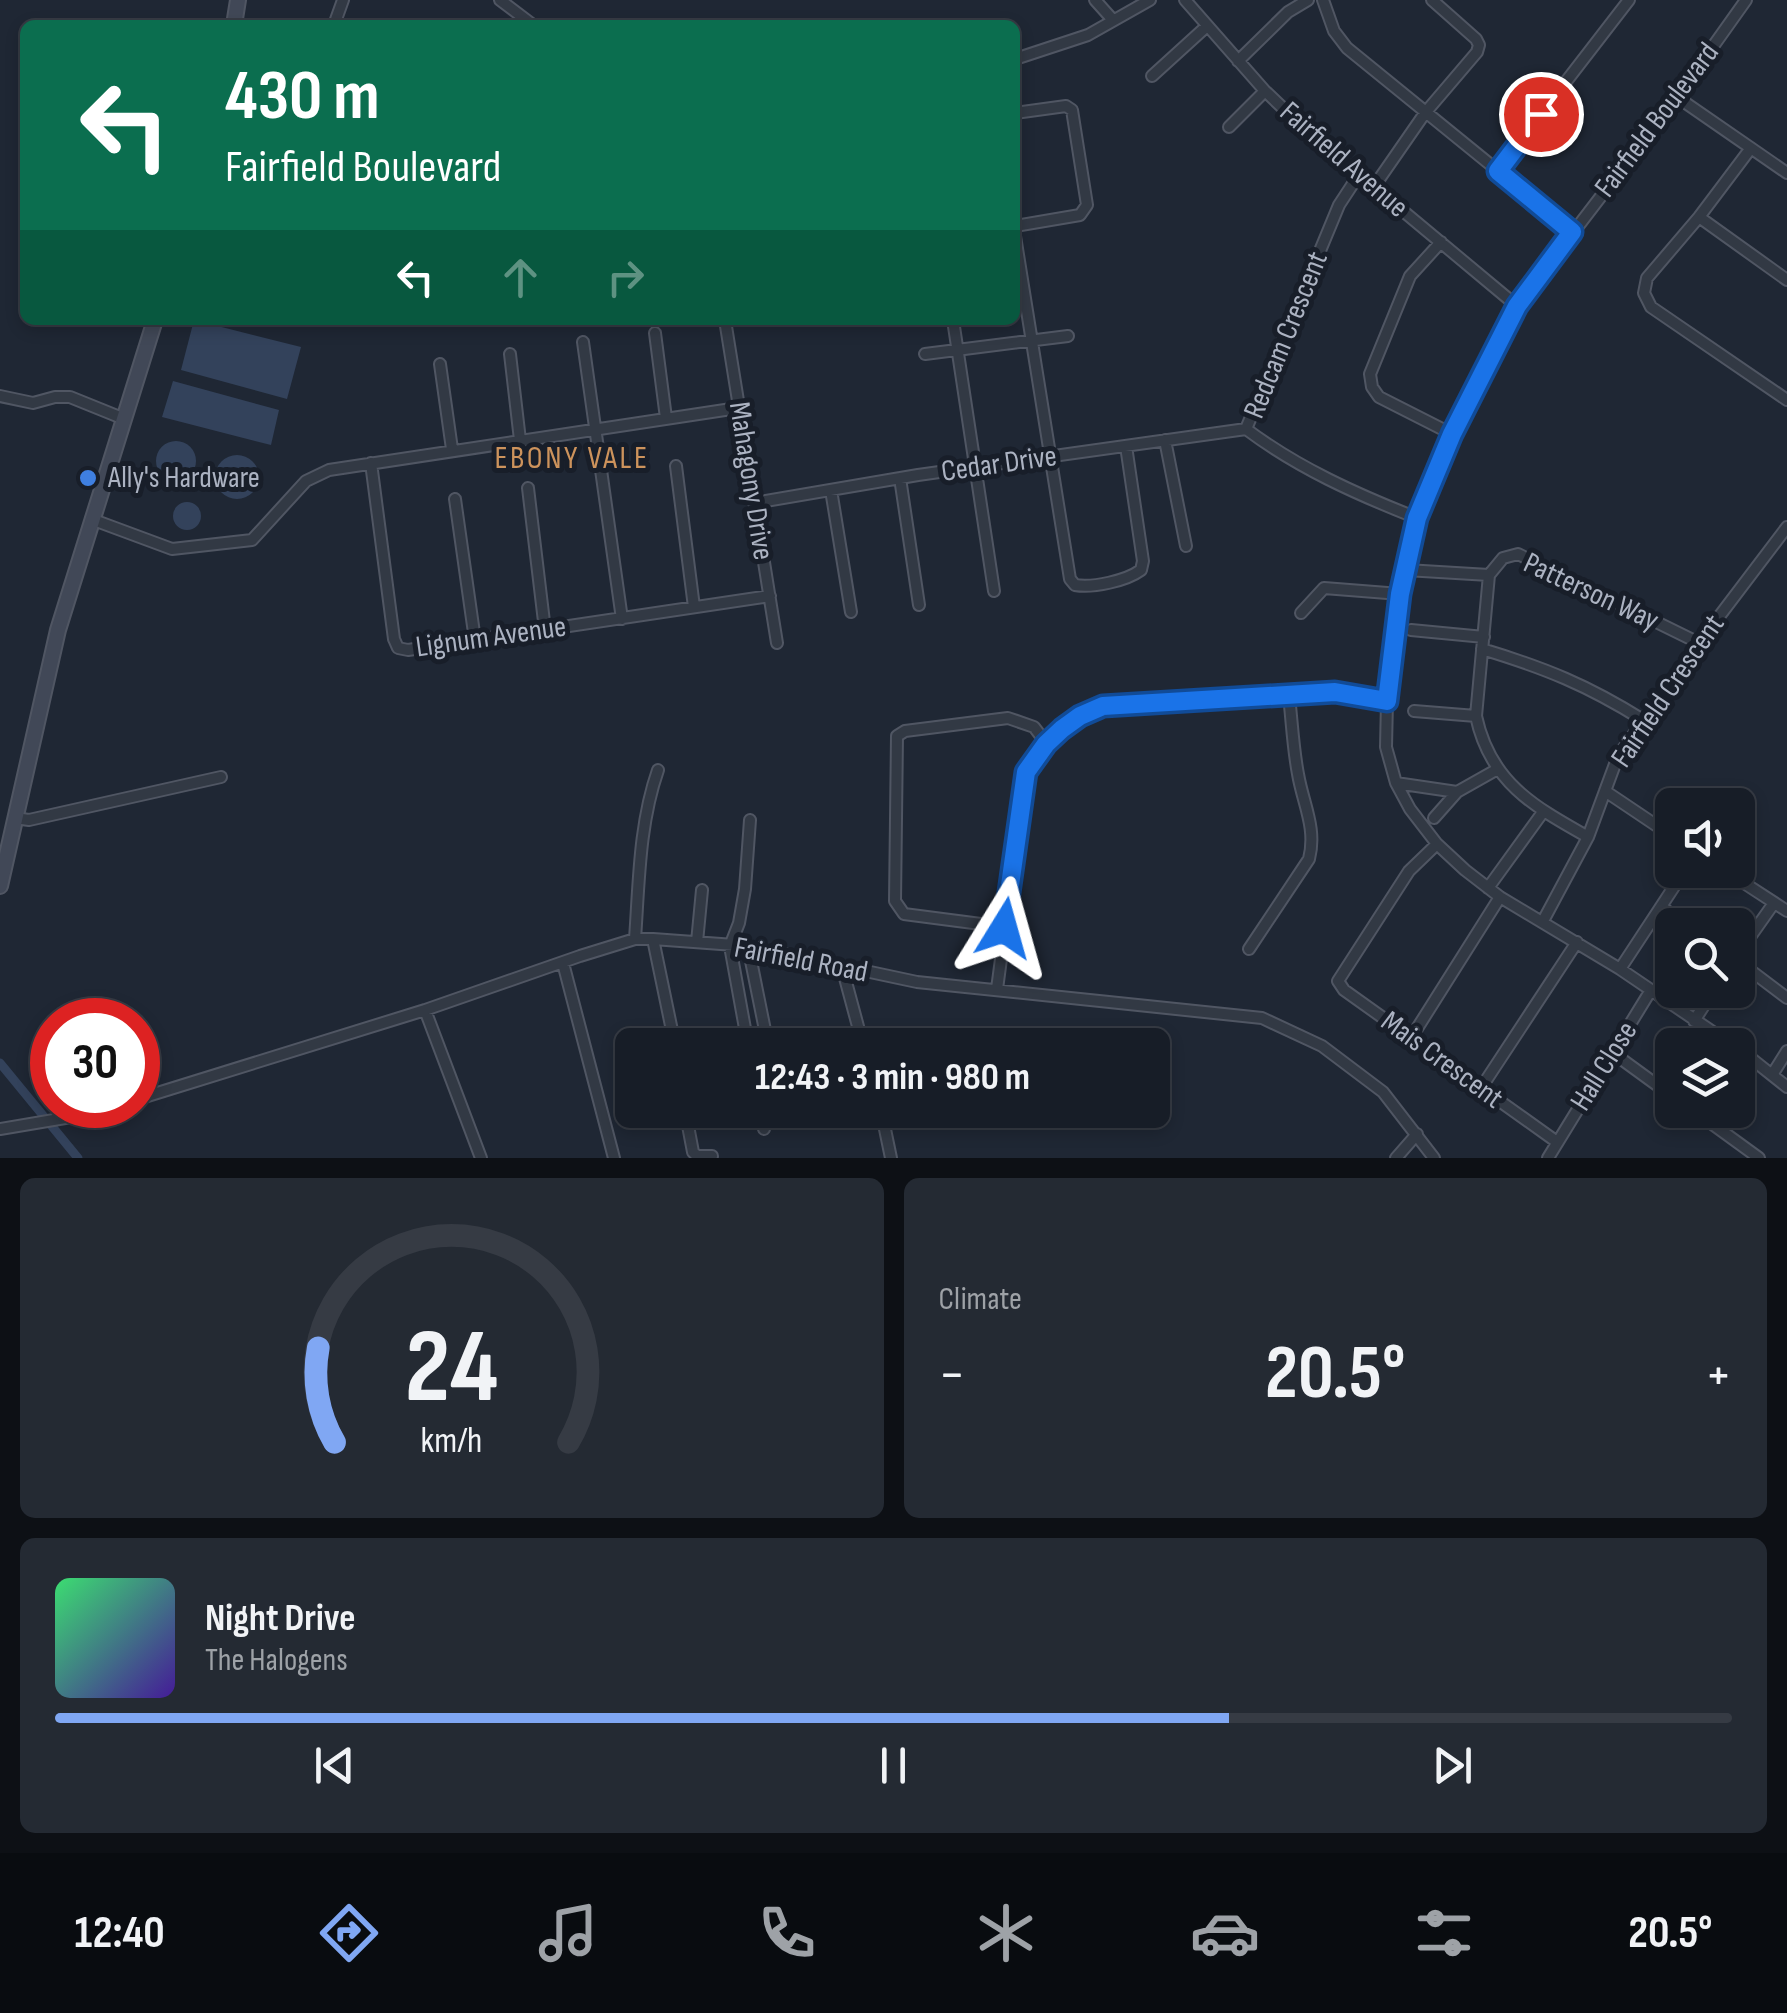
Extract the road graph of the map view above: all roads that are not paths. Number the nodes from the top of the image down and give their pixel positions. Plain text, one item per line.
1 (503, 0) edge
2 (1095, 0) edge
3 (1150, 0) edge
4 (1185, 0) edge
5 (1308, 0) edge
6 (1324, 0) edge
7 (1432, 0) edge
8 (1629, 0) edge
9 (1746, 0) edge
10 (527, 20) edge
11 (1112, 20) junction
12 (1207, 26) junction
13 (1020, 57) edge
14 (1238, 61) junction
15 (1152, 76) dead end
16 (1265, 91) junction
17 (1677, 97) junction
18 (1020, 112) edge
19 (1424, 113) junction
20 (1229, 127) dead end
21 (1751, 148) junction
22 (1498, 171) junction
23 (1787, 173) edge
24 (1358, 176) junction
25 (1373, 188) junction
26 (1700, 217) junction
27 (1020, 225) edge
28 (1572, 232) junction
29 (1441, 242) junction
30 (1020, 264) edge
31 (1787, 280) edge
32 (1517, 306) junction
33 (153, 325) edge
34 (726, 325) edge
35 (954, 325) edge
36 (655, 333) dead end
37 (1068, 336) dead end
38 (1034, 341) junction
39 (584, 342) dead end
40 (956, 350) junction
41 (510, 354) dead end
42 (926, 354) dead end
43 (440, 364) dead end
44 (0, 396) edge
45 (1787, 400) edge
46 (738, 408) junction
47 (122, 418) junction
48 (666, 418) junction
49 (596, 429) junction
50 (1246, 429) junction
51 (1452, 434) junction
52 (520, 440) junction
53 (1165, 440) junction
54 (1126, 446) junction
55 (452, 449) junction
56 (1050, 456) junction
57 (370, 464) junction
58 (676, 466) dead end
59 (977, 467) junction
60 (900, 478) junction
61 (528, 488) dead end
62 (831, 490) junction
63 (455, 499) dead end
64 (754, 503) junction
65 (1417, 518) junction
66 (91, 519) junction
67 (1787, 526) edge
68 (1186, 546) dead end
69 (1406, 570) junction
70 (1488, 575) junction
71 (994, 592) dead end
72 (1400, 594) junction
73 (770, 596) junction
74 (919, 605) dead end
75 (694, 607) junction
76 (852, 612) dead end
77 (1302, 613) dead end
78 (622, 619) junction
79 (545, 630) junction
80 (1410, 630) dead end
81 (475, 640) junction
82 (1698, 642) junction
83 (777, 643) dead end
84 (1483, 643) junction
85 (1289, 696) junction
86 (1387, 701) junction
87 (1414, 711) dead end
88 (1476, 716) junction
89 (1643, 720) junction
90 (1046, 744) junction
91 (658, 770) dead end
92 (1496, 770) junction
93 (222, 777) dead end
94 (1396, 783) junction
95 (1604, 791) junction
96 (1457, 792) junction
97 (1543, 812) junction
98 (15, 818) junction
99 (1434, 818) dead end
100 (750, 820) dead end
101 (1655, 825) edge
102 (1588, 837) junction
103 (1437, 844) junction
104 (0, 886) edge
105 (1488, 888) junction
106 (1674, 888) edge
107 (1751, 888) edge
108 (702, 890) dead end
109 (1500, 897) junction
110 (1774, 903) junction
111 (1662, 907) joint
112 (1787, 912) edge
113 (1543, 921) junction
114 (1004, 928) junction
115 (1755, 930) edge
116 (654, 939) junction
117 (635, 940) junction
118 (697, 942) junction
119 (1576, 942) junction
120 (730, 946) junction
121 (748, 946) junction
122 (1250, 949) dead end
123 (563, 963) junction
124 (842, 967) junction
125 (1620, 969) junction
126 (1755, 974) edge
127 (997, 989) junction
128 (1651, 990) junction
129 (1787, 998) edge
130 (1702, 1008) edge
131 (425, 1010) junction
132 (1694, 1021) junction
133 (672, 1028) edge
134 (745, 1028) edge
135 (765, 1028) edge
136 (858, 1028) edge
137 (1705, 1028) edge
138 (1411, 1038) junction
139 (1787, 1051) edge
140 (1613, 1053) junction
141 (1755, 1062) edge
142 (1772, 1075) junction
143 (1655, 1084) edge
144 (1787, 1087) edge
145 (1481, 1088) junction
146 (160, 1091) edge
147 (30, 1124) edge
148 (688, 1128) edge
149 (885, 1128) edge
150 (1717, 1128) edge
151 (0, 1129) edge
152 (1416, 1134) junction
153 (1558, 1142) junction
154 (712, 1156) edge
155 (481, 1158) edge
156 (614, 1158) edge
157 (891, 1158) edge
158 (1396, 1158) edge
159 (1434, 1158) edge
160 (1548, 1158) edge
161 (1759, 1158) edge

1 - 10 street
2 - 11 street
3 - 11 street
4 - 12 street, Fairfield Avenue
5 - 14 street
6 - 19 street
7 - 19 street
8 - 22 street
9 - 17 street, Fairfield Boulevard
11 - 13 street
12 - 14 street, Fairfield Avenue
12 - 15 street
14 - 16 street, Fairfield Avenue
16 - 20 street
16 - 24 street, Fairfield Avenue
17 - 21 street
17 - 28 street, Fairfield Boulevard
18 - 27 street
19 - 22 street
19 - 25 street
21 - 23 street
21 - 26 street
22 - 28 street
24 - 25 street, Fairfield Avenue
24 - 50 street, Redcam Crescent
25 - 29 street, Fairfield Avenue
26 - 31 street
26 - 45 street
28 - 32 street, Fairfield Boulevard
29 - 32 street, Fairfield Avenue
29 - 51 street
30 - 38 street
32 - 51 street, Fairfield Boulevard
33 - 47 main road
34 - 46 street, Mahagony Drive
35 - 40 street
36 - 48 street
37 - 38 street
38 - 40 street
38 - 56 street
39 - 49 street
40 - 42 street
40 - 59 street
41 - 52 street
43 - 55 street
44 - 47 street
46 - 48 street
46 - 64 street, Mahagony Drive
47 - 66 main road
48 - 49 street
49 - 52 street
49 - 78 street
50 - 53 street, Cedar Drive
50 - 65 street, Redcam Crescent
51 - 65 street, Fairfield Boulevard
52 - 55 street
53 - 54 street, Cedar Drive
53 - 68 street
54 - 56 street, Cedar Drive
54 - 56 street
55 - 57 street
56 - 59 street, Cedar Drive
57 - 66 street
57 - 81 street, Lignum Avenue
58 - 75 street
59 - 60 street, Cedar Drive
59 - 71 street
60 - 62 street, Cedar Drive
60 - 74 street
61 - 79 street
62 - 64 street, Cedar Drive
62 - 76 street
63 - 81 street
64 - 73 street, Mahagony Drive
65 - 69 street, Fairfield Boulevard
66 - 98 main road
67 - 82 street, Fairfield Crescent
69 - 70 street
69 - 72 street, Fairfield Boulevard
70 - 82 street, Patterson Way
70 - 84 street
72 - 77 street
72 - 86 street, Fairfield Boulevard
73 - 75 street, Lignum Avenue
73 - 83 street, Mahagony Drive
75 - 78 street, Lignum Avenue
78 - 79 street, Lignum Avenue
79 - 81 street, Lignum Avenue
80 - 84 street
82 - 89 street, Fairfield Crescent
84 - 88 street
84 - 89 street
85 - 86 street
85 - 90 street
85 - 122 street
86 - 94 street, Fairfield Boulevard
87 - 88 street
88 - 92 street
89 - 95 street, Fairfield Crescent
90 - 114 street
90 - 114 street
91 - 117 street
92 - 96 street
92 - 97 street
93 - 98 street
94 - 96 street
94 - 103 street, Fairfield Boulevard
95 - 101 street
95 - 102 street, Fairfield Crescent
96 - 99 street
97 - 102 street
97 - 105 street
98 - 104 main road
100 - 120 street
102 - 113 street, Fairfield Crescent
103 - 105 street, Fairfield Boulevard
103 - 138 street, Mais Crescent
105 - 109 street, Fairfield Boulevard
106 - 111 street
107 - 110 street
108 - 118 street
109 - 113 street, Fairfield Boulevard
109 - 138 street
110 - 112 street
110 - 115 street
111 - 125 street
113 - 119 street, Fairfield Boulevard
114 - 127 street
116 - 117 street, Fairfield Road
116 - 118 street, Fairfield Road
116 - 133 street
117 - 123 street, Fairfield Road
118 - 120 street, Fairfield Road
119 - 125 street, Fairfield Boulevard
119 - 145 street
120 - 121 street, Fairfield Road
120 - 134 street
121 - 124 street, Fairfield Road
121 - 135 street
123 - 131 street, Fairfield Road
123 - 156 street
124 - 127 street, Fairfield Road
124 - 136 street
125 - 128 street, Fairfield Boulevard
126 - 129 street
127 - 152 street, Fairfield Road
128 - 132 street, Fairfield Boulevard
128 - 140 street, Hall Close
130 - 132 street
131 - 146 street, Fairfield Road
131 - 155 street
132 - 137 street, Fairfield Boulevard
138 - 145 street, Mais Crescent
139 - 142 street
140 - 143 street
140 - 153 street, Hall Close
141 - 142 street, Fairfield Boulevard
142 - 144 street, Fairfield Boulevard
145 - 153 street, Mais Crescent
147 - 151 street
148 - 154 street
149 - 157 street
150 - 161 street
152 - 158 street
152 - 159 street, Fairfield Road
153 - 160 street, Hall Close

